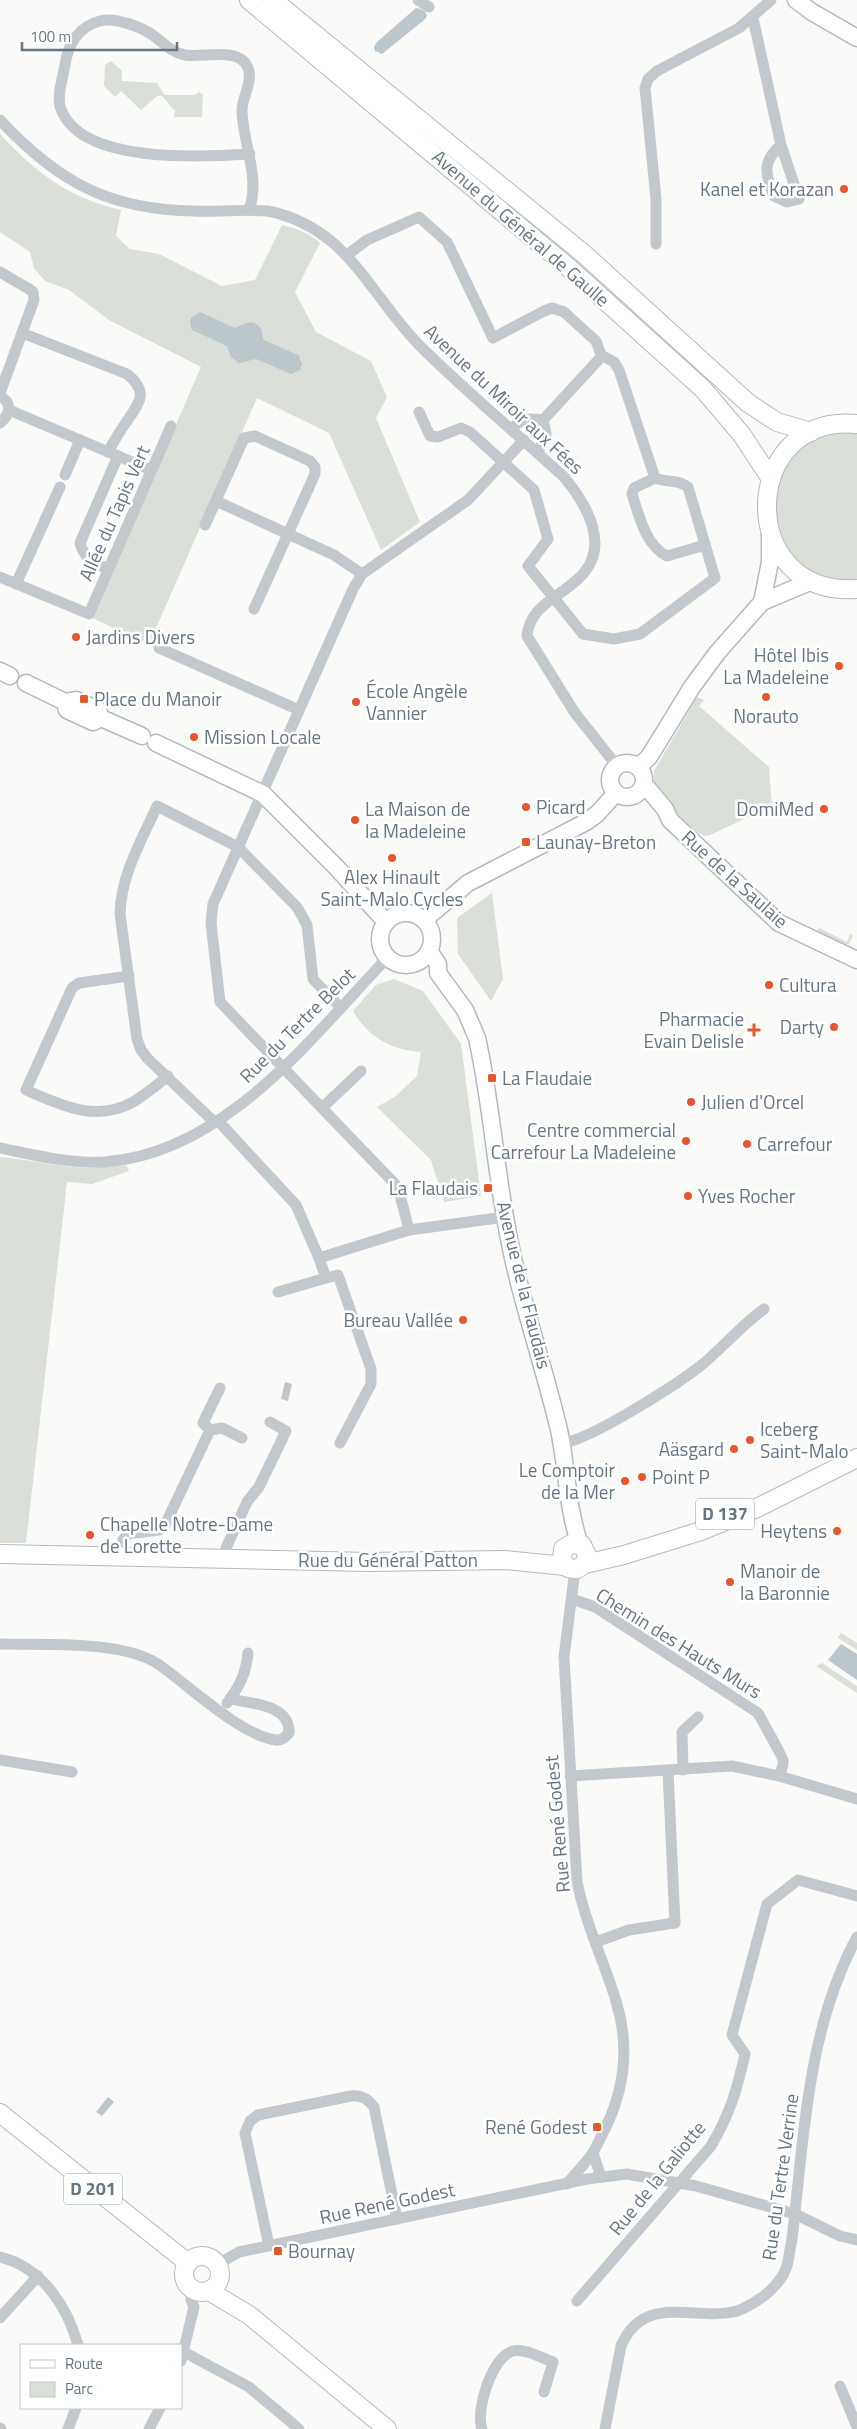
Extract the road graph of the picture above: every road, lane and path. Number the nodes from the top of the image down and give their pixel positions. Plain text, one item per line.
1 (249, 0) edge
2 (273, 0) edge
3 (418, 0) edge
4 (771, 0) edge
5 (796, 0) edge
6 (429, 7) dead end
7 (753, 18) junction
8 (857, 38) edge
9 (0, 120) edge
10 (781, 145) junction
11 (250, 154) junction
12 (249, 210) junction
13 (656, 244) dead end
14 (347, 255) junction
15 (0, 272) edge
16 (22, 333) junction
17 (602, 356) junction
18 (0, 395) edge
19 (9, 410) junction
20 (419, 412) dead end
21 (543, 420) junction
22 (856, 422) edge
23 (0, 423) edge
24 (171, 426) dead end
25 (512, 429) junction
26 (811, 432) junction
27 (80, 440) junction
28 (524, 440) junction
29 (538, 452) junction
30 (113, 454) junction
31 (504, 462) junction
32 (152, 470) junction
33 (65, 475) dead end
34 (655, 478) junction
35 (771, 479) junction
36 (60, 487) dead end
37 (216, 501) junction
38 (205, 525) dead end
39 (770, 533) junction
40 (288, 535) junction
41 (705, 545) junction
42 (108, 569) junction
43 (362, 574) junction
44 (0, 577) edge
45 (812, 581) junction
46 (16, 584) junction
47 (857, 589) edge
48 (552, 598) junction
49 (762, 602) junction
50 (254, 609) dead end
51 (159, 648) dead end
52 (26, 683) dead end
53 (299, 710) junction
54 (617, 766) junction
55 (638, 766) junction
56 (639, 789) junction
57 (616, 793) junction
58 (262, 794) junction
59 (238, 847) junction
60 (424, 920) junction
61 (386, 922) junction
62 (429, 952) junction
63 (856, 956) edge
64 (388, 958) junction
65 (415, 964) junction
66 (438, 973) junction
67 (129, 976) junction
68 (341, 1008) junction
69 (284, 1067) junction
70 (361, 1071) dead end
71 (168, 1076) junction
72 (323, 1107) junction
73 (216, 1121) junction
74 (0, 1148) edge
75 (505, 1217) junction
76 (409, 1230) junction
77 (319, 1258) junction
78 (326, 1278) junction
79 (278, 1292) dead end
80 (764, 1309) dead end
81 (220, 1388) dead end
82 (270, 1422) dead end
83 (210, 1430) junction
84 (242, 1438) dead end
85 (340, 1443) dead end
86 (857, 1449) edge
87 (563, 1451) junction
88 (853, 1463) edge
89 (0, 1554) edge
90 (574, 1555) junction
91 (123, 1557) junction
92 (226, 1559) junction
93 (572, 1599) junction
94 (0, 1644) edge
95 (248, 1653) dead end
96 (230, 1699) junction
97 (220, 1712) junction
98 (698, 1717) dead end
99 (0, 1760) edge
100 (683, 1770) junction
101 (668, 1771) junction
102 (72, 1772) dead end
103 (570, 1776) junction
104 (779, 1776) junction
105 (857, 1799) edge
106 (857, 1896) edge
107 (857, 1937) edge
108 (596, 1942) junction
109 (0, 2113) edge
110 (593, 2153) junction
111 (585, 2163) junction
112 (600, 2177) junction
113 (587, 2179) junction
114 (679, 2183) junction
115 (567, 2184) junction
116 (795, 2214) junction
117 (397, 2219) junction
118 (857, 2240) edge
119 (269, 2246) junction
120 (0, 2257) edge
121 (188, 2263) junction
122 (38, 2276) junction
123 (209, 2283) junction
124 (576, 2301) dead end
125 (0, 2318) edge
126 (78, 2344) edge
127 (183, 2357) edge
128 (840, 2386) dead end
129 (544, 2392) dead end
130 (76, 2409) edge
131 (159, 2409) edge
132 (857, 2427) edge
133 (68, 2429) edge
134 (149, 2429) edge
135 (299, 2429) edge
136 (387, 2429) edge
137 (482, 2429) edge
138 (605, 2429) edge

1 - 35 main road, Avenue du Général de Gaulle
2 - 26 main road, Avenue du Général de Gaulle
3 - 6 street
4 - 7 street
5 - 8 street
7 - 10 street
7 - 13 street
9 - 12 street, Avenue du Miroir aux Fées
10 - 10 street
11 - 11 street
11 - 12 street
12 - 14 street, Avenue du Miroir aux Fées
14 - 17 street
14 - 25 street, Avenue du Miroir aux Fées
15 - 16 street
16 - 18 street
16 - 30 street
17 - 21 street
17 - 34 street
18 - 19 street
19 - 23 street
19 - 27 street
20 - 31 street
21 - 25 street
21 - 29 street
22 - 26 main road
24 - 32 street, Allée du Tapis Vert
25 - 28 street, Avenue du Miroir aux Fées
26 - 35 main road
27 - 30 street
27 - 33 street
28 - 29 street, Avenue du Miroir aux Fées
28 - 31 street
29 - 48 street, Avenue du Miroir aux Fées
30 - 32 street
30 - 42 street
31 - 43 street
31 - 48 street
32 - 42 street, Allée du Tapis Vert
34 - 41 street
34 - 41 street
35 - 39 main road
36 - 46 street
37 - 38 street
37 - 40 street
37 - 40 street
39 - 45 main road
39 - 49 street
40 - 43 street
40 - 50 street
41 - 48 street
42 - 46 street, Allée du Tapis Vert
43 - 53 street
44 - 46 street
45 - 47 main road
45 - 49 street
48 - 54 street, Avenue du Miroir aux Fées
49 - 55 street
51 - 53 street
52 - 58 street
53 - 58 street
54 - 55 street
54 - 57 street
55 - 56 street
56 - 57 street
56 - 63 street, Rue de la Saulaie
57 - 60 street
58 - 59 street
58 - 61 street
59 - 67 street
59 - 68 street
59 - 69 street
60 - 61 street
60 - 62 street
61 - 64 street
62 - 65 street
62 - 66 street, Avenue de la Flaudais
64 - 65 street
64 - 68 street, Rue du Tertre Belot
65 - 66 street
66 - 75 street, Avenue de la Flaudais
67 - 71 street
67 - 71 street
68 - 69 street, Rue du Tertre Belot
69 - 72 street
69 - 73 street, Rue du Tertre Belot
70 - 72 street
71 - 73 street
72 - 76 street
73 - 74 street, Rue du Tertre Belot
73 - 77 street
75 - 76 street
75 - 87 street, Avenue de la Flaudais
76 - 77 street
77 - 78 street
78 - 79 street
78 - 85 street
80 - 87 street
81 - 83 street
82 - 92 street
83 - 84 street
83 - 91 street
86 - 90 main road, Rue du Général Patton / D 137
87 - 90 street, Avenue de la Flaudais
88 - 90 main road, Rue du Général Patton / D 137
89 - 91 main road, Rue du Général Patton / D 137
90 - 92 main road, Rue du Général Patton / D 137
90 - 93 street, Rue René Godest
91 - 92 main road, Rue du Général Patton / D 137
93 - 103 street, Rue René Godest
93 - 104 street, Chemin des Hauts Murs
94 - 97 street
95 - 96 street
96 - 97 street
96 - 97 street
98 - 100 street
99 - 102 street
100 - 101 street
100 - 104 street
101 - 103 street
101 - 108 street
103 - 108 street, Rue René Godest
104 - 105 street
106 - 114 street, Rue de la Galiotte
107 - 116 street, Rue du Tertre Verrine
108 - 110 street, Rue René Godest
109 - 121 main road, D 201
110 - 111 street, Rue René Godest
110 - 112 street
111 - 113 street
111 - 115 street, Rue René Godest
112 - 113 street, Rue René Godest
112 - 114 street, Rue René Godest
113 - 115 street, Rue René Godest
114 - 116 street, Rue René Godest
114 - 124 street, Rue de la Galiotte
115 - 117 street, Rue René Godest
116 - 118 street, Rue René Godest
116 - 138 street, Rue du Tertre Verrine
117 - 119 street, Rue René Godest
117 - 119 street
119 - 123 street, Rue René Godest
120 - 122 street
121 - 123 main road
121 - 123 main road
122 - 125 street
122 - 126 street
123 - 127 street
123 - 136 main road
127 - 135 street
128 - 132 street
129 - 137 street
130 - 133 street
131 - 134 street

